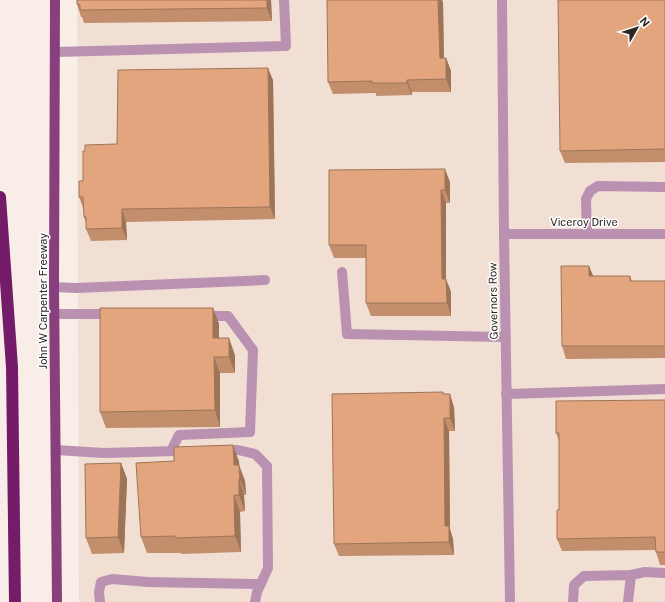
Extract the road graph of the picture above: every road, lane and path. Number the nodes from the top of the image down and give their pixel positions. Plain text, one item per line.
1 (55, 0) edge
2 (284, 0) edge
3 (502, 0) edge
4 (55, 52) junction
5 (665, 187) edge
6 (0, 197) edge
7 (504, 234) junction
8 (587, 234) junction
9 (665, 234) edge
10 (342, 272) dead end
11 (265, 280) dead end
12 (54, 287) junction
13 (55, 314) junction
14 (124, 314) edge
15 (196, 316) edge
16 (505, 337) junction
17 (665, 389) edge
18 (506, 394) junction
19 (56, 450) junction
20 (208, 450) edge
21 (170, 451) junction
22 (185, 451) edge
23 (665, 573) edge
24 (631, 575) junction
25 (261, 584) junction
26 (15, 602) edge
27 (57, 602) edge
28 (100, 602) edge
29 (255, 602) edge
30 (510, 602) edge
31 (573, 602) edge
32 (628, 602) edge

1 - 4 main road, John W Carpenter Freeway
2 - 4 street
3 - 7 street, Governors Row
4 - 12 main road, John W Carpenter Freeway
5 - 8 street
6 - 26 highway
7 - 8 street, Viceroy Drive
7 - 16 street, Governors Row
8 - 9 street, Viceroy Drive
10 - 16 street
11 - 12 street
12 - 13 main road, John W Carpenter Freeway
13 - 14 street
13 - 19 main road, John W Carpenter Freeway
15 - 21 street
16 - 18 street, Governors Row
17 - 18 street
18 - 30 street, Governors Row
19 - 21 street
19 - 27 main road, John W Carpenter Freeway
20 - 25 street
21 - 22 street
23 - 24 street
24 - 31 street
24 - 32 street
25 - 28 street
25 - 29 street

